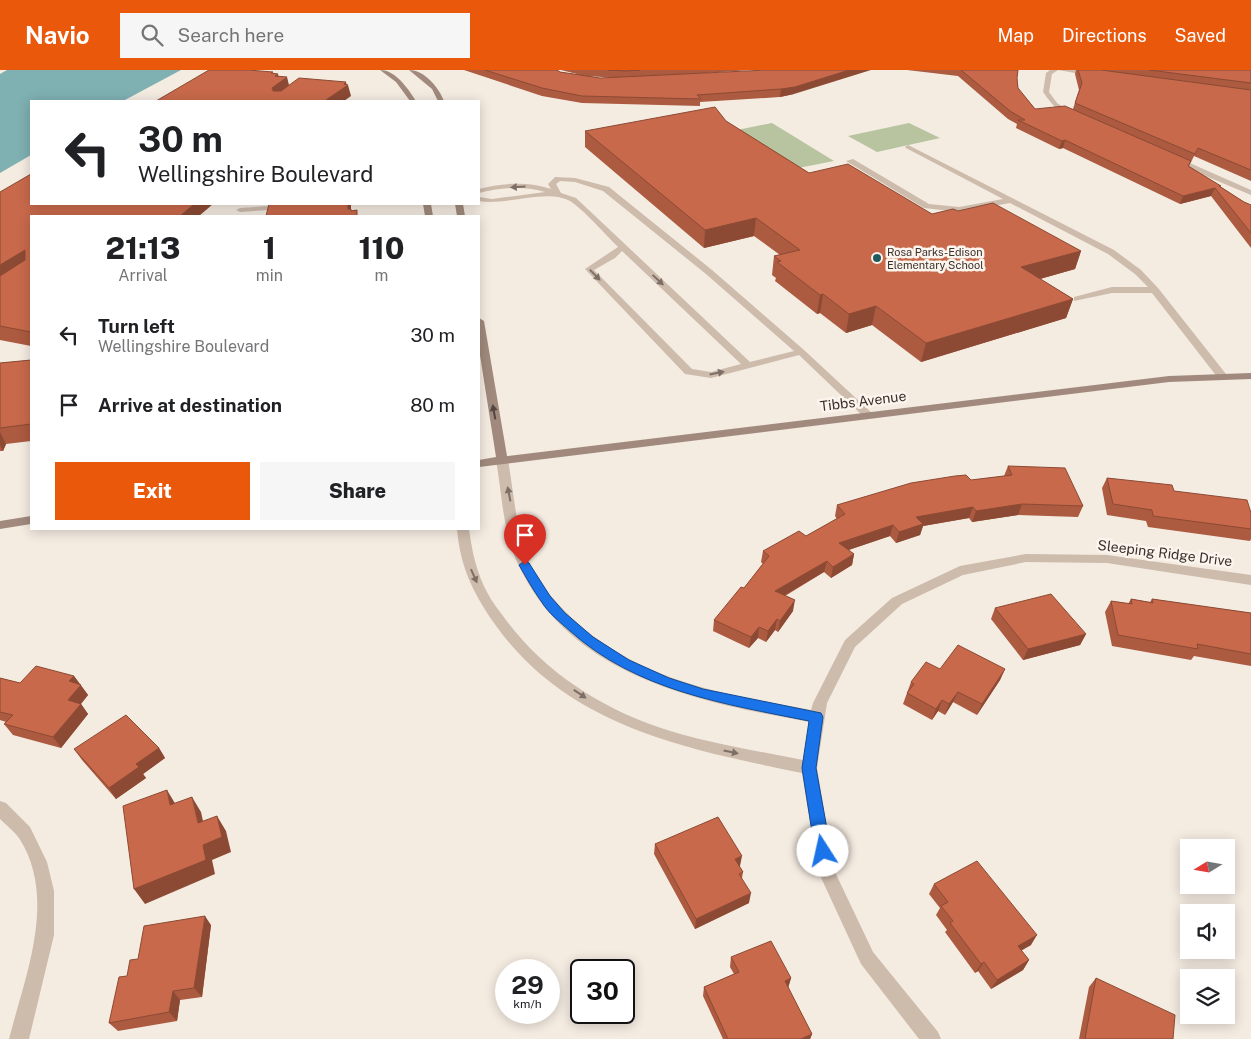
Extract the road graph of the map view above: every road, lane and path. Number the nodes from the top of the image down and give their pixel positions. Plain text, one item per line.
1 (383, 70) edge
2 (412, 70) edge
3 (1055, 70) edge
4 (1061, 70) edge
5 (1099, 75) edge
6 (412, 100) edge
7 (441, 100) edge
8 (1081, 119) edge
9 (908, 148) dead end
10 (1168, 157) edge
11 (850, 161) dead end
12 (480, 191) edge
13 (557, 193) junction
14 (1251, 193) edge
15 (480, 199) edge
16 (1010, 200) junction
17 (289, 207) edge
18 (240, 210) edge
19 (622, 247) junction
20 (1155, 290) junction
21 (1078, 299) dead end
22 (480, 327) edge
23 (801, 352) junction
24 (748, 365) junction
25 (1222, 376) junction
26 (1251, 376) edge
27 (869, 416) junction
28 (502, 460) junction
29 (480, 463) edge
30 (30, 520) edge
31 (0, 525) edge
32 (463, 530) edge
33 (1251, 580) edge
34 (816, 717) junction
35 (809, 768) junction
36 (0, 808) edge
37 (19, 1039) edge
38 (931, 1039) edge

1 - 6 street
2 - 7 street
3 - 8 street
4 - 5 street
9 - 16 street
10 - 14 street
11 - 16 street
13 -> 12 street
13 - 15 street
13 - 19 street
13 - 23 street
16 - 20 street
17 - 18 street
19 -> 24 street
19 -> 24 street
20 - 21 street
20 - 25 street
28 -> 22 street
23 - 24 street
23 - 27 street
25 - 26 street, Tibbs Avenue
25 - 27 street, Tibbs Avenue
27 - 28 street, Tibbs Avenue
28 - 29 street, Tibbs Avenue
34 -> 28 street
30 - 31 street
32 -> 35 street
33 - 34 street, Sleeping Ridge Drive
34 - 35 street, Sleeping Ridge Drive
35 - 38 street, Sleeping Ridge Drive
36 - 37 street

